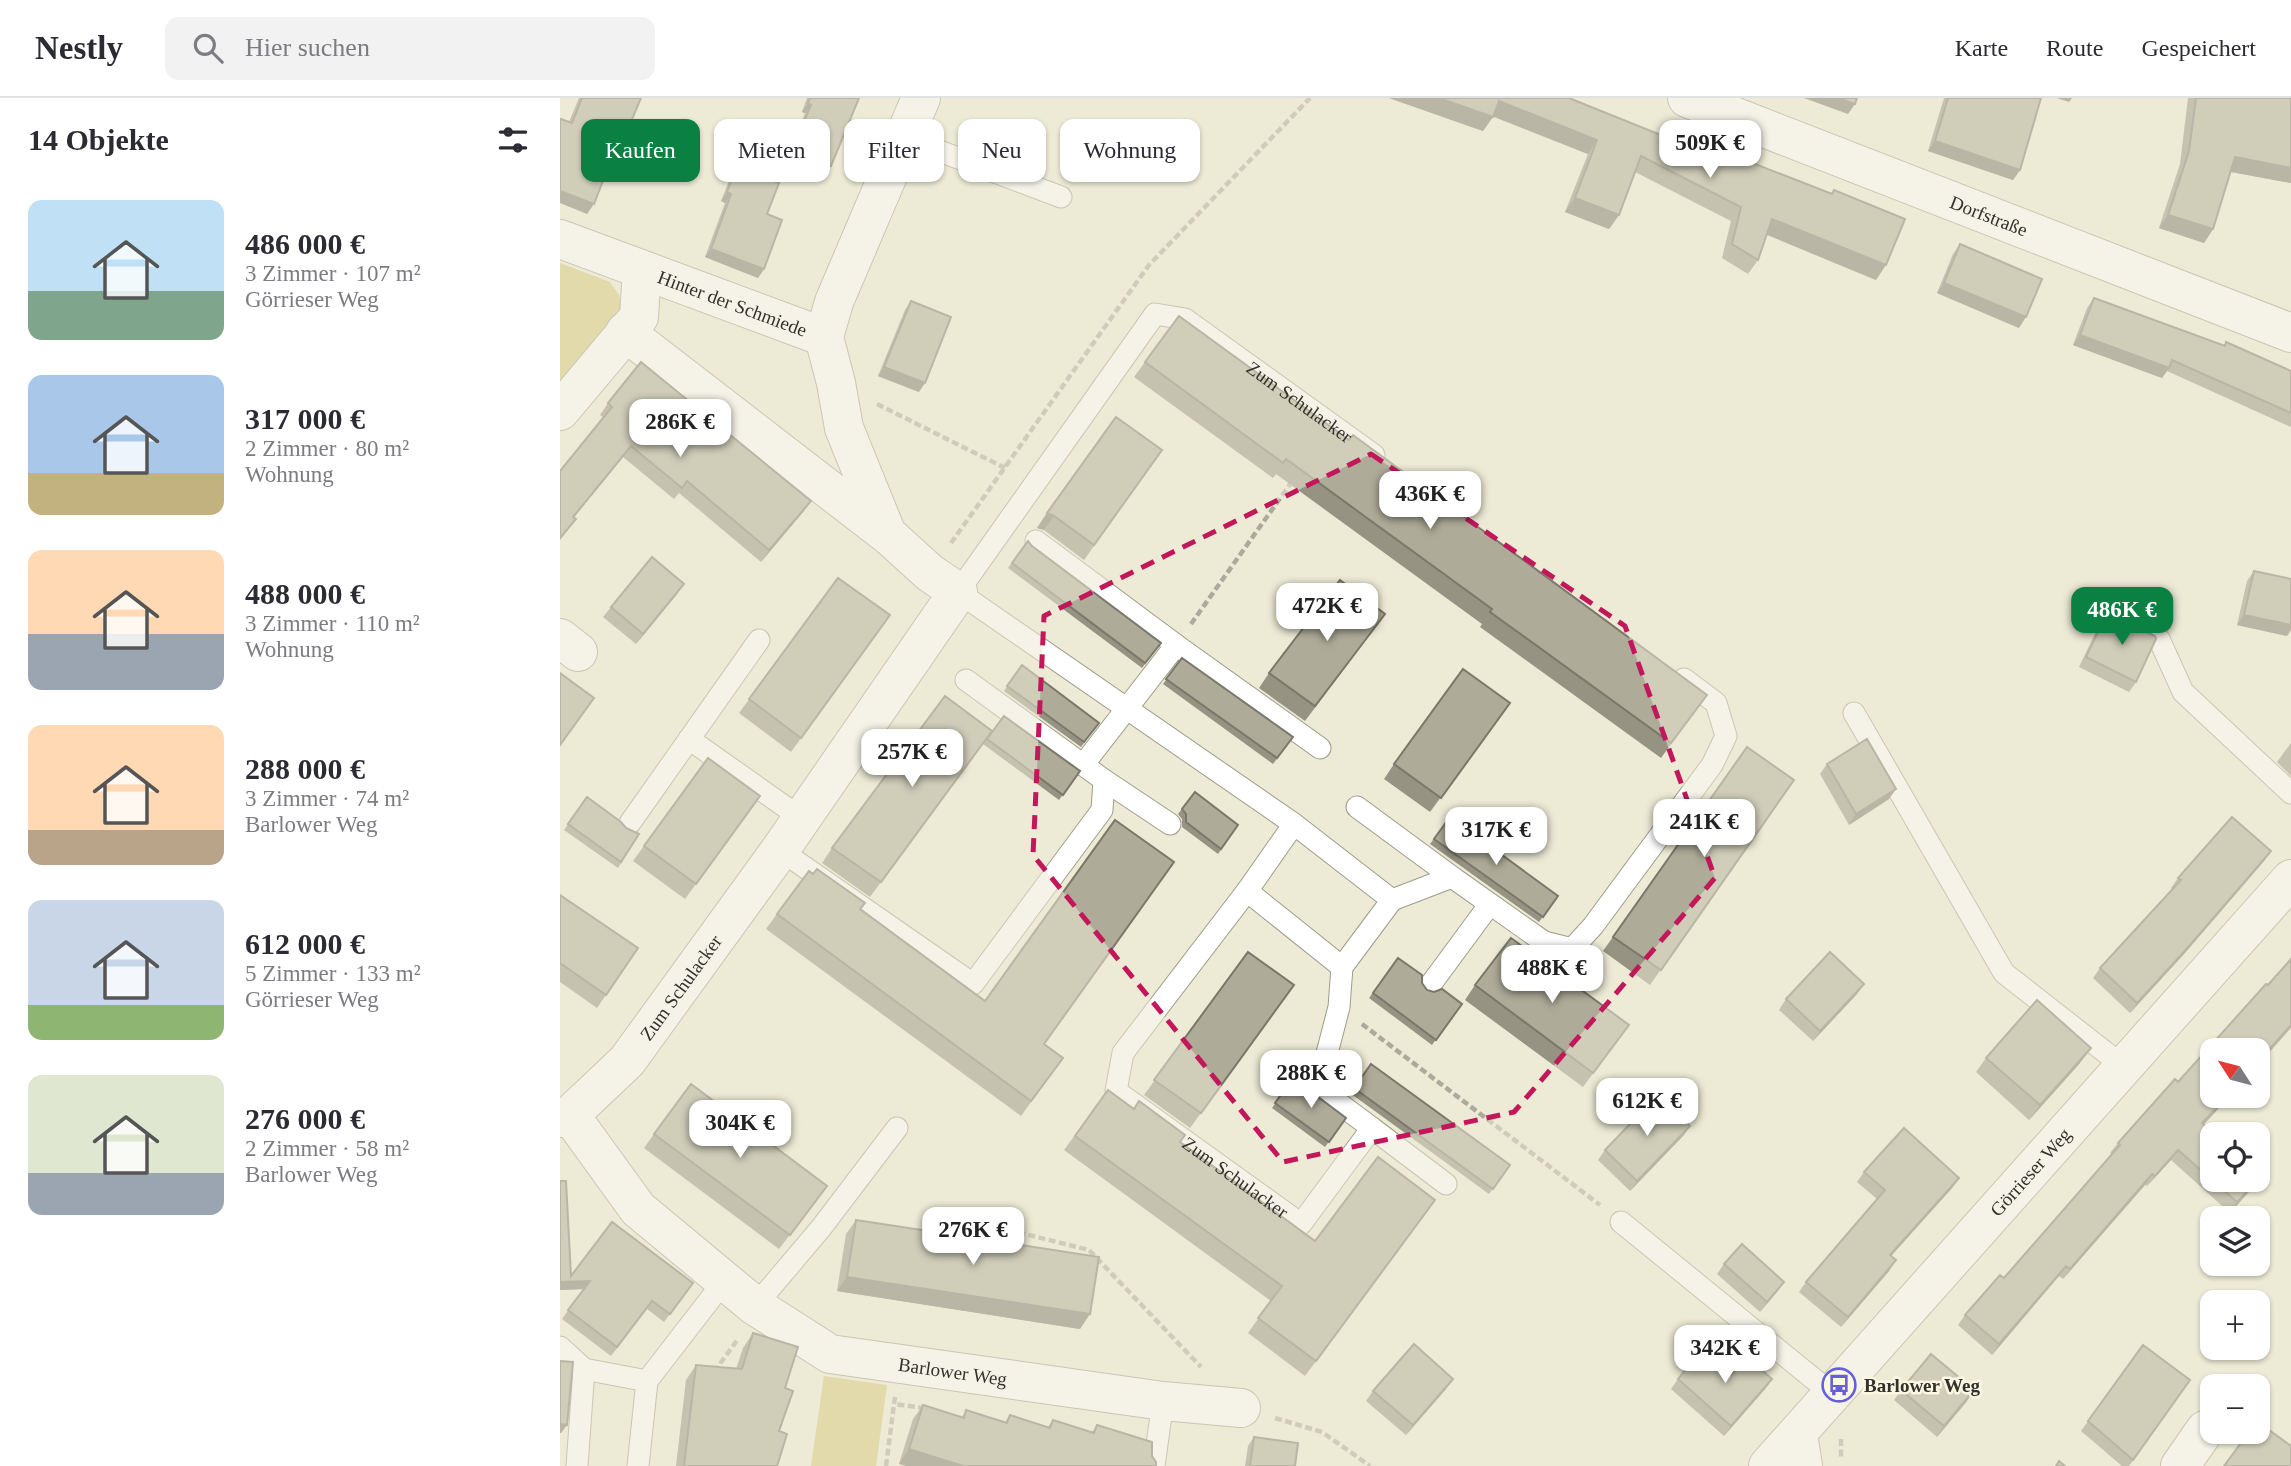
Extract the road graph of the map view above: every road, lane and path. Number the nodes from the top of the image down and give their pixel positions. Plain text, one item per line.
1 (921, 98) edge
2 (1687, 98) edge
3 (1731, 106) edge
4 (913, 119) edge
5 (944, 153) edge
6 (886, 182) edge
7 (1061, 197) dead end
8 (560, 239) edge
9 (642, 270) junction
10 (625, 332) junction
11 (2291, 333) edge
12 (824, 337) junction
13 (835, 383) junction
14 (560, 411) edge
15 (1389, 466) edge
16 (1004, 468) dead end
17 (1294, 480) edge
18 (887, 534) junction
19 (1036, 541) dead end
20 (958, 592) junction
21 (2159, 639) edge
22 (759, 640) dead end
23 (1176, 645) junction
24 (1671, 670) edge
25 (966, 680) dead end
26 (1128, 709) junction
27 (1854, 713) dead end
28 (689, 739) junction
29 (1320, 748) dead end
30 (1083, 765) junction
31 (1104, 780) junction
32 (2291, 793) edge
33 (1357, 807) dead end
34 (802, 818) junction
35 (630, 823) dead end
36 (1170, 824) dead end
37 (1294, 824) junction
38 (780, 850) junction
39 (1452, 877) junction
40 (2291, 879) edge
41 (1247, 891) junction
42 (1392, 900) junction
43 (1490, 904) junction
44 (1342, 967) junction
45 (1431, 984) dead end
46 (1339, 1007) junction
47 (2123, 1066) junction
48 (563, 1112) edge
49 (897, 1128) dead end
50 (1372, 1128) junction
51 (1446, 1184) dead end
52 (957, 1217) dead end
53 (1621, 1222) joint
54 (725, 1280) junction
55 (758, 1307) junction
56 (560, 1347) edge
57 (583, 1369) junction
58 (1203, 1369) dead end
59 (647, 1381) junction
60 (712, 1385) edge
61 (1831, 1393) junction
62 (1163, 1401) junction
63 (894, 1404) dead end
64 (1241, 1408) joint
65 (2200, 1438) edge
66 (1800, 1449) edge
67 (577, 1466) edge
68 (638, 1466) edge
69 (886, 1466) edge
70 (1154, 1466) edge
71 (1370, 1466) edge
72 (1768, 1466) edge
73 (2180, 1466) edge

1 - 4 street, Hinter der Schmiede
2 - 3 street, Dorfstraße
3 - 11 street, Dorfstraße
5 - 7 lane
6 - 12 street, Hinter der Schmiede
8 - 9 street, Hinter der Schmiede
9 - 10 street, Hinter der Schmiede
9 - 12 street, Hinter der Schmiede
10 - 14 street, Hinter der Schmiede
10 - 18 street, Hinter der Schmiede
12 - 13 street, Hinter der Schmiede
13 - 16 path
13 - 18 street, Hinter der Schmiede
15 - 20 lane, Zum Schulacker
17 - 23 path
18 - 20 street, Hinter der Schmiede
19 - 23 lane
20 - 26 lane
20 - 34 street, Zum Schulacker
21 - 32 lane
22 - 28 lane
23 - 26 lane
23 - 29 lane
24 - 43 lane
25 - 30 lane
26 - 30 lane
26 - 37 lane
27 - 47 lane
28 - 34 lane
28 - 35 lane
30 - 31 lane
31 - 36 lane
31 - 38 lane
33 - 39 lane
34 - 38 street, Zum Schulacker
37 - 41 lane, Zum Schulacker
37 - 42 lane
38 - 48 street, Zum Schulacker
39 - 42 lane
39 - 43 lane
40 - 47 street, Görrieser Weg
41 - 44 lane
41 - 50 lane, Zum Schulacker
42 - 44 lane
43 - 45 lane
44 - 46 lane
46 - 50 lane
46 - 53 path
47 - 61 street, Görrieser Weg
48 - 54 street, Barlower Weg
49 - 55 lane
50 - 51 lane
52 - 58 path
53 - 61 lane
54 - 55 street, Barlower Weg
54 - 59 lane
55 - 60 path
55 - 62 street, Barlower Weg
56 - 57 lane
57 - 59 lane
57 - 67 lane
59 - 68 lane
61 - 66 street, Görrieser Weg
62 - 64 street, Barlower Weg
62 - 70 lane
63 - 69 path
64 - 71 path
65 - 73 street
66 - 72 street, Görrieser Weg

